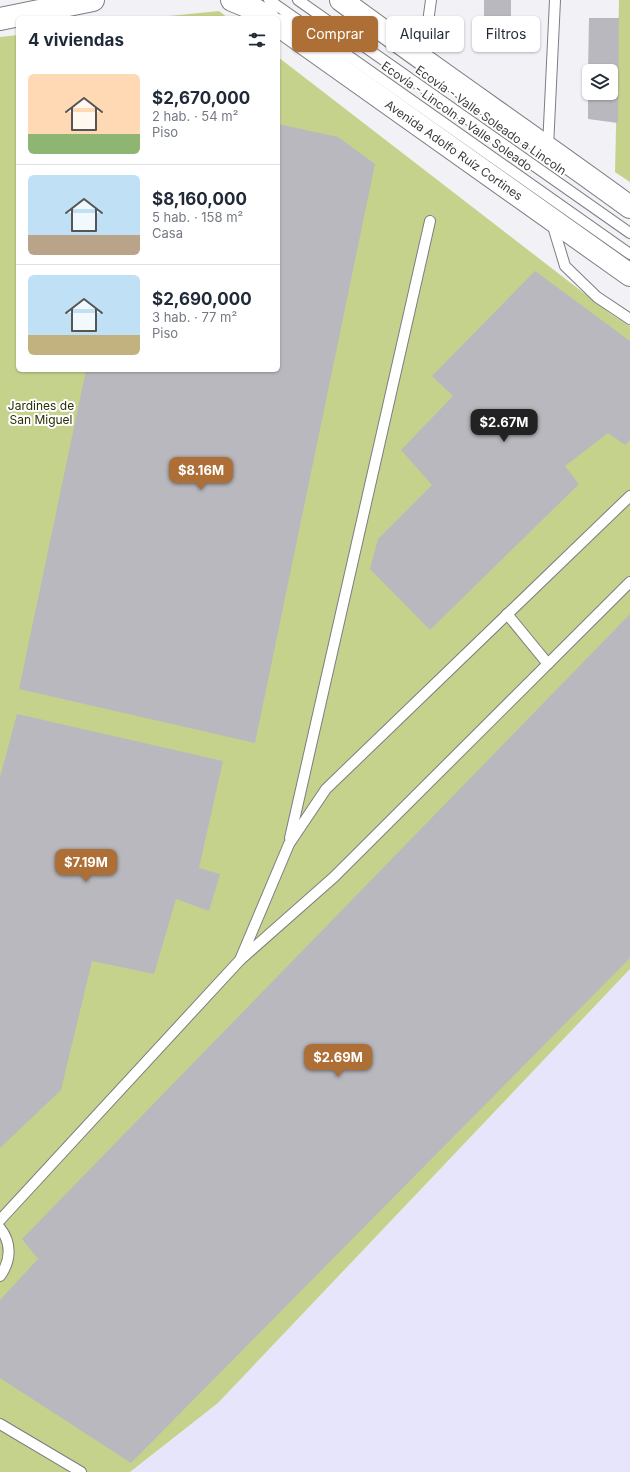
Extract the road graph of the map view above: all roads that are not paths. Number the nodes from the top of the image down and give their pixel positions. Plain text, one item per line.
1 (92, 0) edge
2 (232, 0) edge
3 (269, 0) edge
4 (298, 0) edge
5 (341, 0) edge
6 (431, 0) edge
7 (555, 0) edge
8 (265, 16) edge
9 (0, 18) edge
10 (280, 26) edge
11 (423, 61) junction
12 (548, 147) junction
13 (630, 207) edge
14 (551, 219) junction
15 (430, 221) dead end
16 (630, 233) edge
17 (630, 254) edge
18 (630, 275) edge
19 (630, 319) edge
20 (630, 496) edge
21 (630, 582) edge
22 (508, 614) junction
23 (548, 664) junction
24 (289, 844) junction
25 (240, 960) junction
26 (0, 1220) edge
27 (0, 1228) edge
28 (0, 1276) edge
29 (0, 1424) edge
30 (81, 1472) edge

1 - 9 main road
2 - 8 main road
3 - 17 lane, Ecovía - Lincoln a Valle Soleado
4 - 16 lane, Ecovía - Valle Soleado a Lincoln
5 - 11 main road
6 - 11 lane
7 - 12 lane
10 - 14 main road, Avenida Adolfo Ruíz Cortines
11 - 12 main road
12 - 13 main road
14 - 18 main road, Avenida Adolfo Ruíz Cortines
14 - 19 lane
15 - 24 lane
20 - 22 lane
21 - 23 lane
22 - 23 lane
22 - 24 lane
23 - 25 lane
24 - 25 lane
25 - 26 lane
27 - 28 lane
29 - 30 lane

